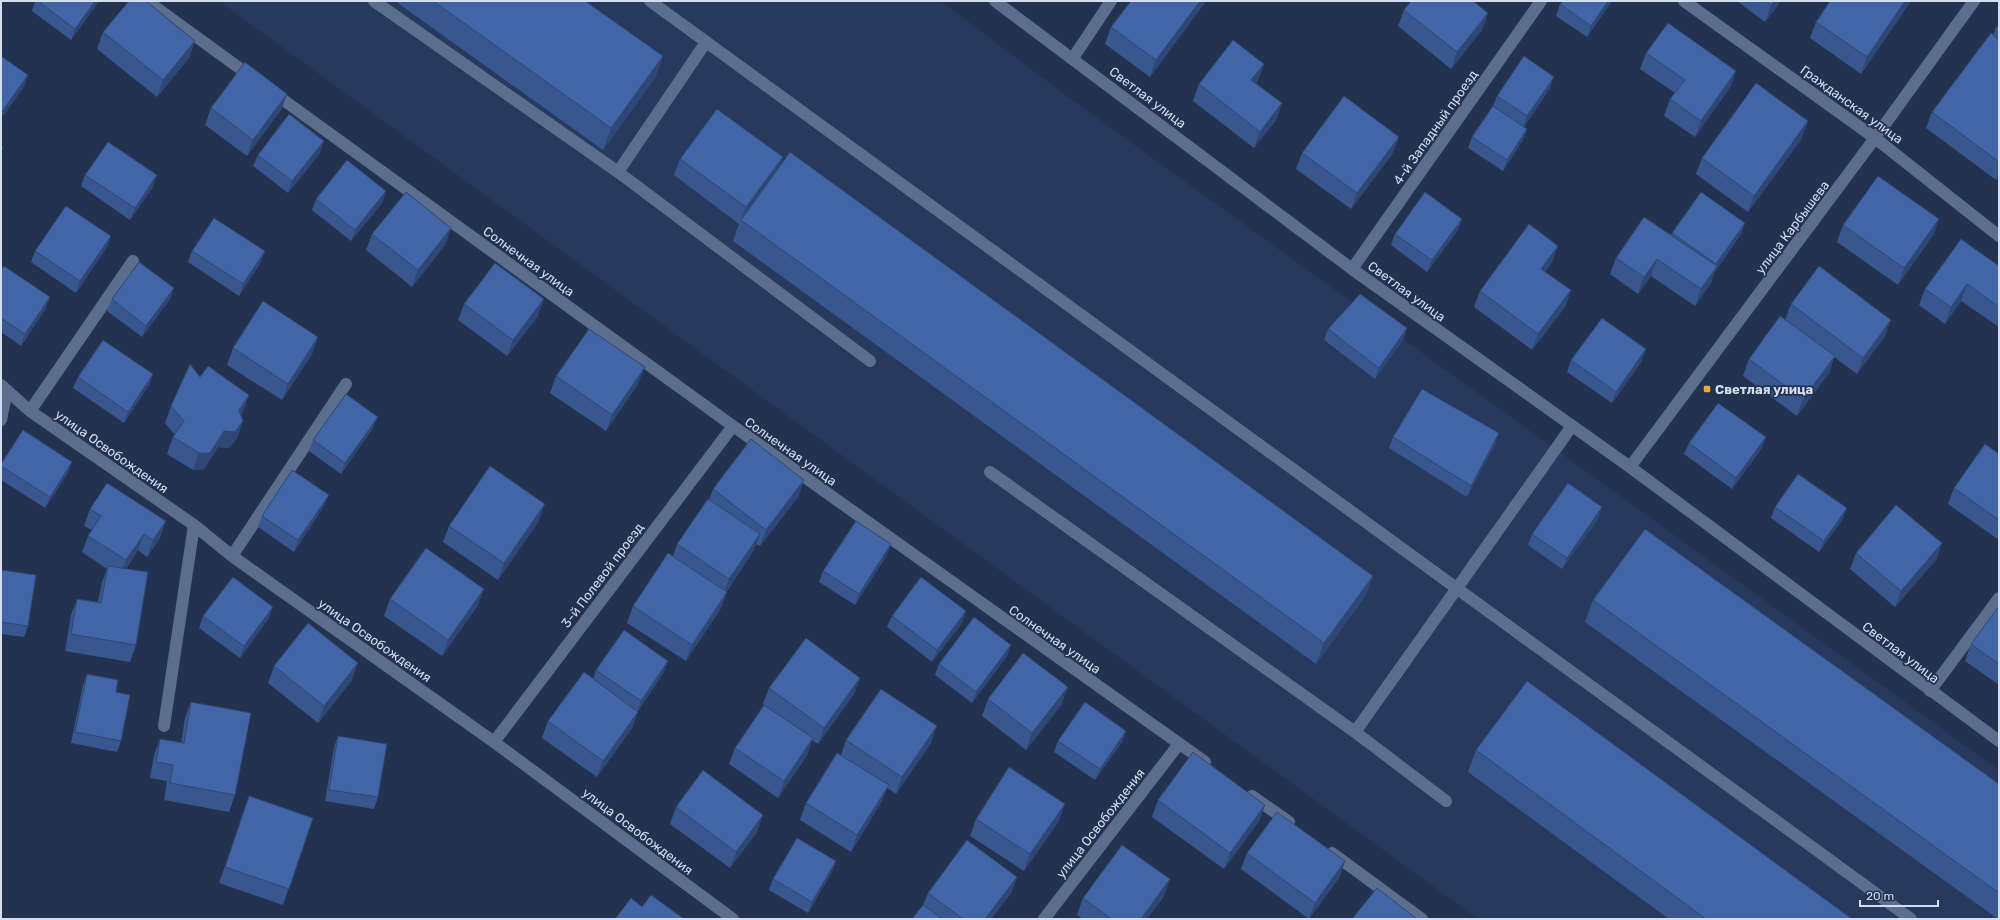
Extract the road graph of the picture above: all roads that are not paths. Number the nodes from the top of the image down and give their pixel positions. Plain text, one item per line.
1 (147, 1) edge
2 (374, 1) edge
3 (650, 1) edge
4 (995, 1) edge
5 (1111, 1) edge
6 (1541, 1) edge
7 (1684, 1) edge
8 (1974, 1) edge
9 (706, 42) junction
10 (1072, 58) junction
11 (1876, 138) junction
12 (618, 172) junction
13 (1999, 236) edge
14 (134, 261) dead end
15 (1352, 269) junction
16 (870, 361) dead end
17 (346, 384) dead end
18 (4, 388) edge
19 (30, 411) junction
20 (1, 420) edge
21 (733, 426) junction
22 (1572, 426) junction
23 (1630, 467) junction
24 (990, 472) dead end
25 (194, 525) junction
26 (232, 556) junction
27 (1458, 587) junction
28 (1999, 598) edge
29 (1930, 691) junction
30 (164, 726) dead end
31 (1355, 732) junction
32 (1999, 741) edge
33 (494, 742) junction
34 (1179, 744) junction
35 (1217, 771) edge
36 (1242, 789) edge
37 (1446, 801) dead end
38 (1299, 829) edge
39 (1324, 847) edge
40 (733, 919) edge
41 (1044, 919) edge
42 (1422, 919) edge
43 (1911, 919) edge

1 - 21 street, Солнечная улица
2 - 12 street
3 - 9 street
4 - 10 street, Светлая улица
5 - 10 street
6 - 15 street, 4-й Западный проезд
7 - 11 street, Гражданская улица
8 - 11 street, улица Карбышева
9 - 12 street
9 - 27 street
10 - 15 street, Светлая улица
11 - 13 street, Гражданская улица
11 - 23 street, улица Карбышева
12 - 16 street
14 - 19 street
15 - 22 street, Светлая улица
17 - 26 street
18 - 19 street, улица Освобождения
18 - 20 street
19 - 25 street, улица Освобождения
21 - 33 street, 3-й Полевой проезд
21 - 34 street, Солнечная улица
22 - 23 street, Светлая улица
22 - 27 street
23 - 29 street, Светлая улица
24 - 31 street
25 - 26 street, улица Освобождения
25 - 30 street
26 - 33 street, улица Освобождения
27 - 31 street
27 - 43 street
28 - 29 street
29 - 32 street, Светлая улица
31 - 37 street
33 - 40 street, улица Освобождения
34 - 35 street, Солнечная улица
34 - 41 street, улица Освобождения
36 - 38 street
39 - 42 street

